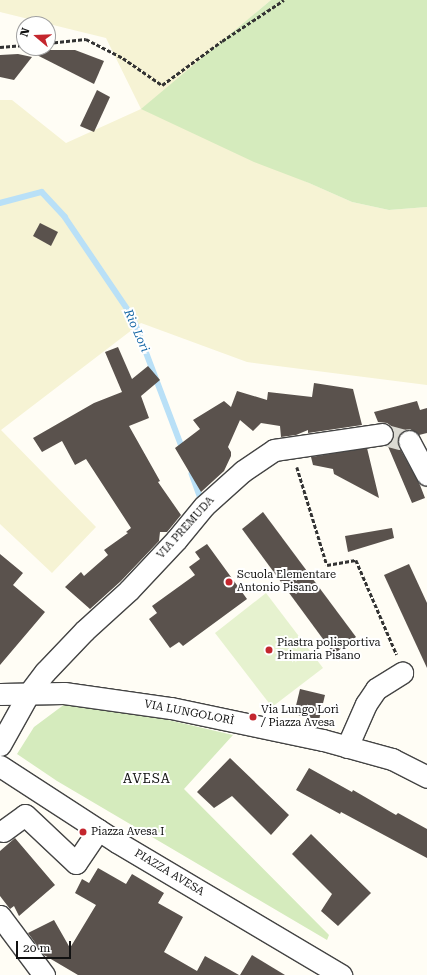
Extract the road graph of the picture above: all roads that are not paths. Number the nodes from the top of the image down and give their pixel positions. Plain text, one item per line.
1 (382, 434) tunnel mouth
2 (409, 441) dead end
3 (427, 475) edge
4 (402, 673) road end
5 (29, 692) junction
6 (0, 694) edge
7 (0, 745) edge
8 (347, 747) junction
9 (0, 766) edge
10 (427, 777) edge
11 (98, 830) junction
12 (3, 831) dead end
13 (0, 916) edge
14 (313, 968) edge
15 (47, 974) edge
16 (341, 975) edge

1 - 5 street, VIA PREMUDA
2 - 3 street
4 - 8 street
5 - 6 street, VIA LUNGOLORÌ
5 - 7 street
5 - 8 street, VIA LUNGOLORÌ
8 - 10 street, VIA LUNGOLORÌ
9 - 11 street, PIAZZA AVESA
11 - 12 street
11 - 14 street, PIAZZA AVESA
13 - 15 street
14 - 16 street, PIAZZA AVESA

